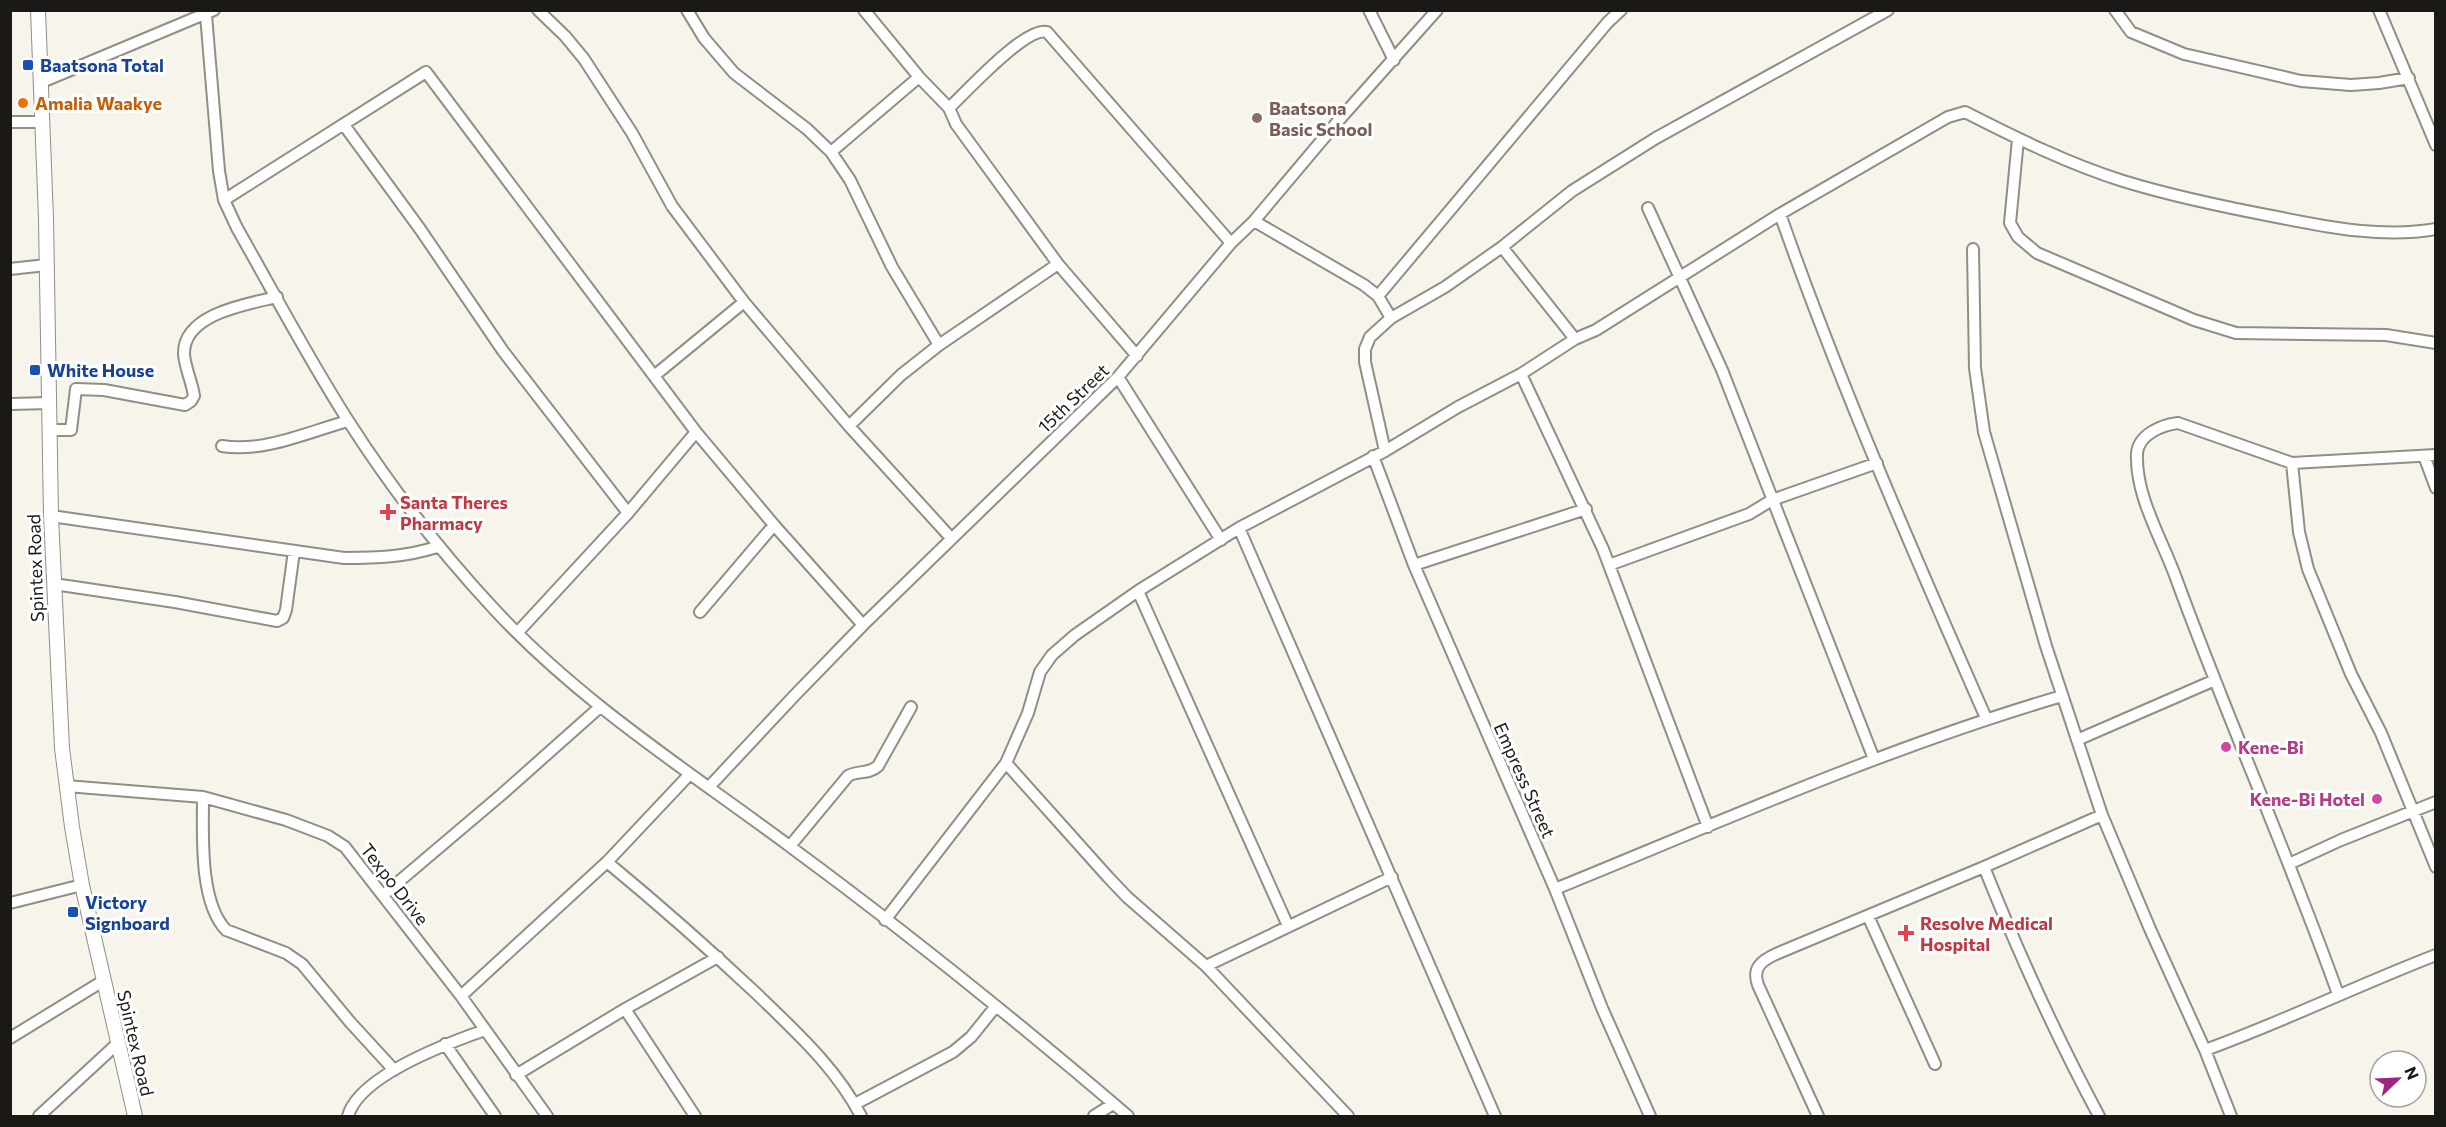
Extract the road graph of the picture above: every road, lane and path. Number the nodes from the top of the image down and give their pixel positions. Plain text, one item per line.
1 (38, 10) edge
2 (687, 10) edge
3 (864, 10) edge
4 (1369, 10) edge
5 (1437, 10) edge
6 (1621, 10) edge
7 (2115, 10) edge
8 (2379, 10) edge
9 (1883, 11) edge
10 (542, 12) edge
11 (210, 13) edge
12 (1394, 60) junction
13 (919, 76) junction
14 (2409, 78) junction
15 (42, 82) junction
16 (949, 108) junction
17 (10, 122) edge
18 (43, 122) junction
19 (344, 125) junction
20 (2018, 139) junction
21 (2436, 145) edge
22 (831, 152) junction
23 (224, 200) junction
24 (1648, 208) dead end
25 (1780, 214) junction
26 (1254, 221) junction
27 (2436, 229) edge
28 (1231, 243) junction
29 (1502, 247) junction
30 (1973, 249) dead end
31 (1058, 264) junction
32 (46, 265) junction
33 (10, 269) edge
34 (1680, 277) junction
35 (1378, 296) junction
36 (277, 297) junction
37 (744, 302) junction
38 (1391, 318) junction
39 (1575, 339) junction
40 (2436, 343) edge
41 (939, 345) junction
42 (1137, 356) junction
43 (1521, 374) junction
44 (654, 376) junction
45 (1118, 377) junction
46 (50, 403) junction
47 (10, 404) edge
48 (348, 421) junction
49 (849, 426) junction
50 (50, 430) junction
51 (696, 432) junction
52 (222, 446) dead end
53 (1385, 451) junction
54 (2436, 455) edge
55 (1373, 456) junction
56 (2424, 456) junction
57 (1877, 463) junction
58 (2292, 463) junction
59 (2436, 488) edge
60 (1772, 500) junction
61 (1586, 509) junction
62 (627, 513) junction
63 (51, 516) junction
64 (774, 525) junction
65 (1239, 528) junction
66 (951, 538) junction
67 (1221, 540) junction
68 (438, 547) junction
69 (294, 551) junction
70 (1414, 565) junction
71 (1609, 565) junction
72 (54, 584) junction
73 (1138, 591) junction
74 (700, 612) dead end
75 (863, 625) junction
76 (518, 632) junction
77 (2215, 680) junction
78 (2062, 696) junction
79 (600, 707) junction
80 (910, 707) dead end
81 (1986, 718) junction
82 (2077, 740) junction
83 (1875, 759) junction
84 (1006, 763) junction
85 (689, 775) junction
86 (66, 786) junction
87 (708, 788) junction
88 (203, 797) junction
89 (2436, 802) edge
90 (2412, 812) junction
91 (2102, 815) junction
92 (1708, 827) junction
93 (790, 846) junction
94 (607, 862) junction
95 (2289, 864) junction
96 (1983, 867) junction
97 (2436, 867) edge
98 (1392, 877) junction
99 (82, 885) junction
100 (1555, 889) junction
101 (383, 895) junction
102 (10, 903) edge
103 (1868, 916) junction
104 (885, 920) junction
105 (1288, 926) junction
106 (2436, 955) edge
107 (718, 957) junction
108 (1206, 966) junction
109 (103, 981) junction
110 (2338, 993) junction
111 (461, 996) junction
112 (996, 1006) junction
113 (625, 1009) junction
114 (485, 1030) junction
115 (10, 1038) edge
116 (117, 1044) junction
117 (446, 1044) junction
118 (2205, 1050) junction
119 (1935, 1064) dead end
120 (394, 1070) junction
121 (516, 1075) junction
122 (855, 1104) junction
123 (1113, 1104) junction
124 (39, 1116) edge
125 (135, 1116) edge
126 (348, 1116) edge
127 (495, 1116) edge
128 (547, 1116) edge
129 (695, 1116) edge
130 (861, 1116) edge
131 (1094, 1116) edge
132 (1128, 1116) edge
133 (1347, 1116) edge
134 (1494, 1116) edge
135 (1650, 1116) edge
136 (1818, 1116) edge
137 (2099, 1116) edge
138 (2231, 1116) edge

1 - 15 main road, Spintex Road
2 - 22 street
3 - 13 street
4 - 12 street
5 - 12 street, 15th Street
6 - 35 street
7 - 14 street
8 - 14 street
9 - 29 street
10 - 37 street
11 - 15 street
11 - 23 street
12 - 26 street, 15th Street
13 - 16 street
13 - 22 street
14 - 21 street
15 - 18 main road, Spintex Road
16 - 28 street
16 - 31 street
17 - 18 street
18 - 32 main road, Spintex Road
19 - 23 street
19 - 44 street
19 - 62 street
20 - 25 street
20 - 27 street
20 - 40 street
22 - 41 street
23 - 36 street
24 - 34 street
25 - 34 street
25 - 57 street
26 - 28 street, 15th Street
26 - 35 street
28 - 42 street, 15th Street
29 - 38 street
29 - 39 street
30 - 78 street
31 - 41 street
31 - 42 street
32 - 33 street
32 - 46 main road, Spintex Road
34 - 39 street
34 - 60 street
35 - 38 street
36 - 48 street
36 - 50 street
37 - 44 street
37 - 49 street
38 - 53 street
39 - 43 street
41 - 49 street
42 - 45 street, 15th Street
43 - 53 street
43 - 61 street
44 - 51 street
45 - 66 street, 15th Street
45 - 67 street
46 - 47 street
46 - 50 main road, Spintex Road
48 - 52 street
48 - 68 street
49 - 66 street
50 - 63 main road, Spintex Road
51 - 62 street
51 - 64 street
53 - 55 street
54 - 56 street
55 - 65 street
55 - 70 street, Empress Street
56 - 58 street
56 - 59 street
57 - 60 street
57 - 81 street
58 - 77 street
58 - 90 street
60 - 71 street
60 - 83 street
61 - 70 street
61 - 71 street
62 - 76 street
63 - 69 street
63 - 72 main road, Spintex Road
64 - 74 street
64 - 75 street
65 - 67 street
65 - 98 street
66 - 75 street, 15th Street
67 - 73 street
68 - 69 street
68 - 76 street
69 - 72 street
70 - 100 street, Empress Street
71 - 92 street
72 - 86 main road, Spintex Road
73 - 84 street
73 - 105 street
75 - 87 street, 15th Street
76 - 79 street
77 - 82 street
77 - 95 street
78 - 81 street
78 - 82 street
79 - 85 street
79 - 101 street
80 - 93 street
81 - 83 street
82 - 91 street
83 - 92 street
84 - 104 street
84 - 108 street
85 - 87 street
85 - 94 street
86 - 88 street, Texpo Drive
86 - 99 main road, Spintex Road
87 - 93 street
88 - 101 street, Texpo Drive
88 - 120 street
89 - 90 street
90 - 95 street
90 - 97 street
91 - 96 street
91 - 118 street
92 - 100 street
93 - 104 street
94 - 107 street
94 - 111 street
95 - 110 street
96 - 103 street
96 - 137 street
98 - 105 street
98 - 134 street
99 - 102 street
99 - 109 main road, Spintex Road
100 - 135 street, Empress Street
101 - 111 street, Texpo Drive
103 - 119 street
103 - 136 street
104 - 112 street
105 - 108 street
106 - 110 street
107 - 113 street
107 - 122 street
108 - 133 street
109 - 115 street
109 - 116 main road, Spintex Road
110 - 118 street
111 - 114 street, Texpo Drive
112 - 122 street
112 - 123 street
113 - 121 street
113 - 129 street
114 - 117 street
114 - 121 street, Texpo Drive
116 - 124 street
116 - 125 main road, Spintex Road
117 - 120 street
117 - 127 street
118 - 138 street
120 - 126 street
121 - 128 street, Texpo Drive
122 - 130 street
123 - 131 street
123 - 132 street

